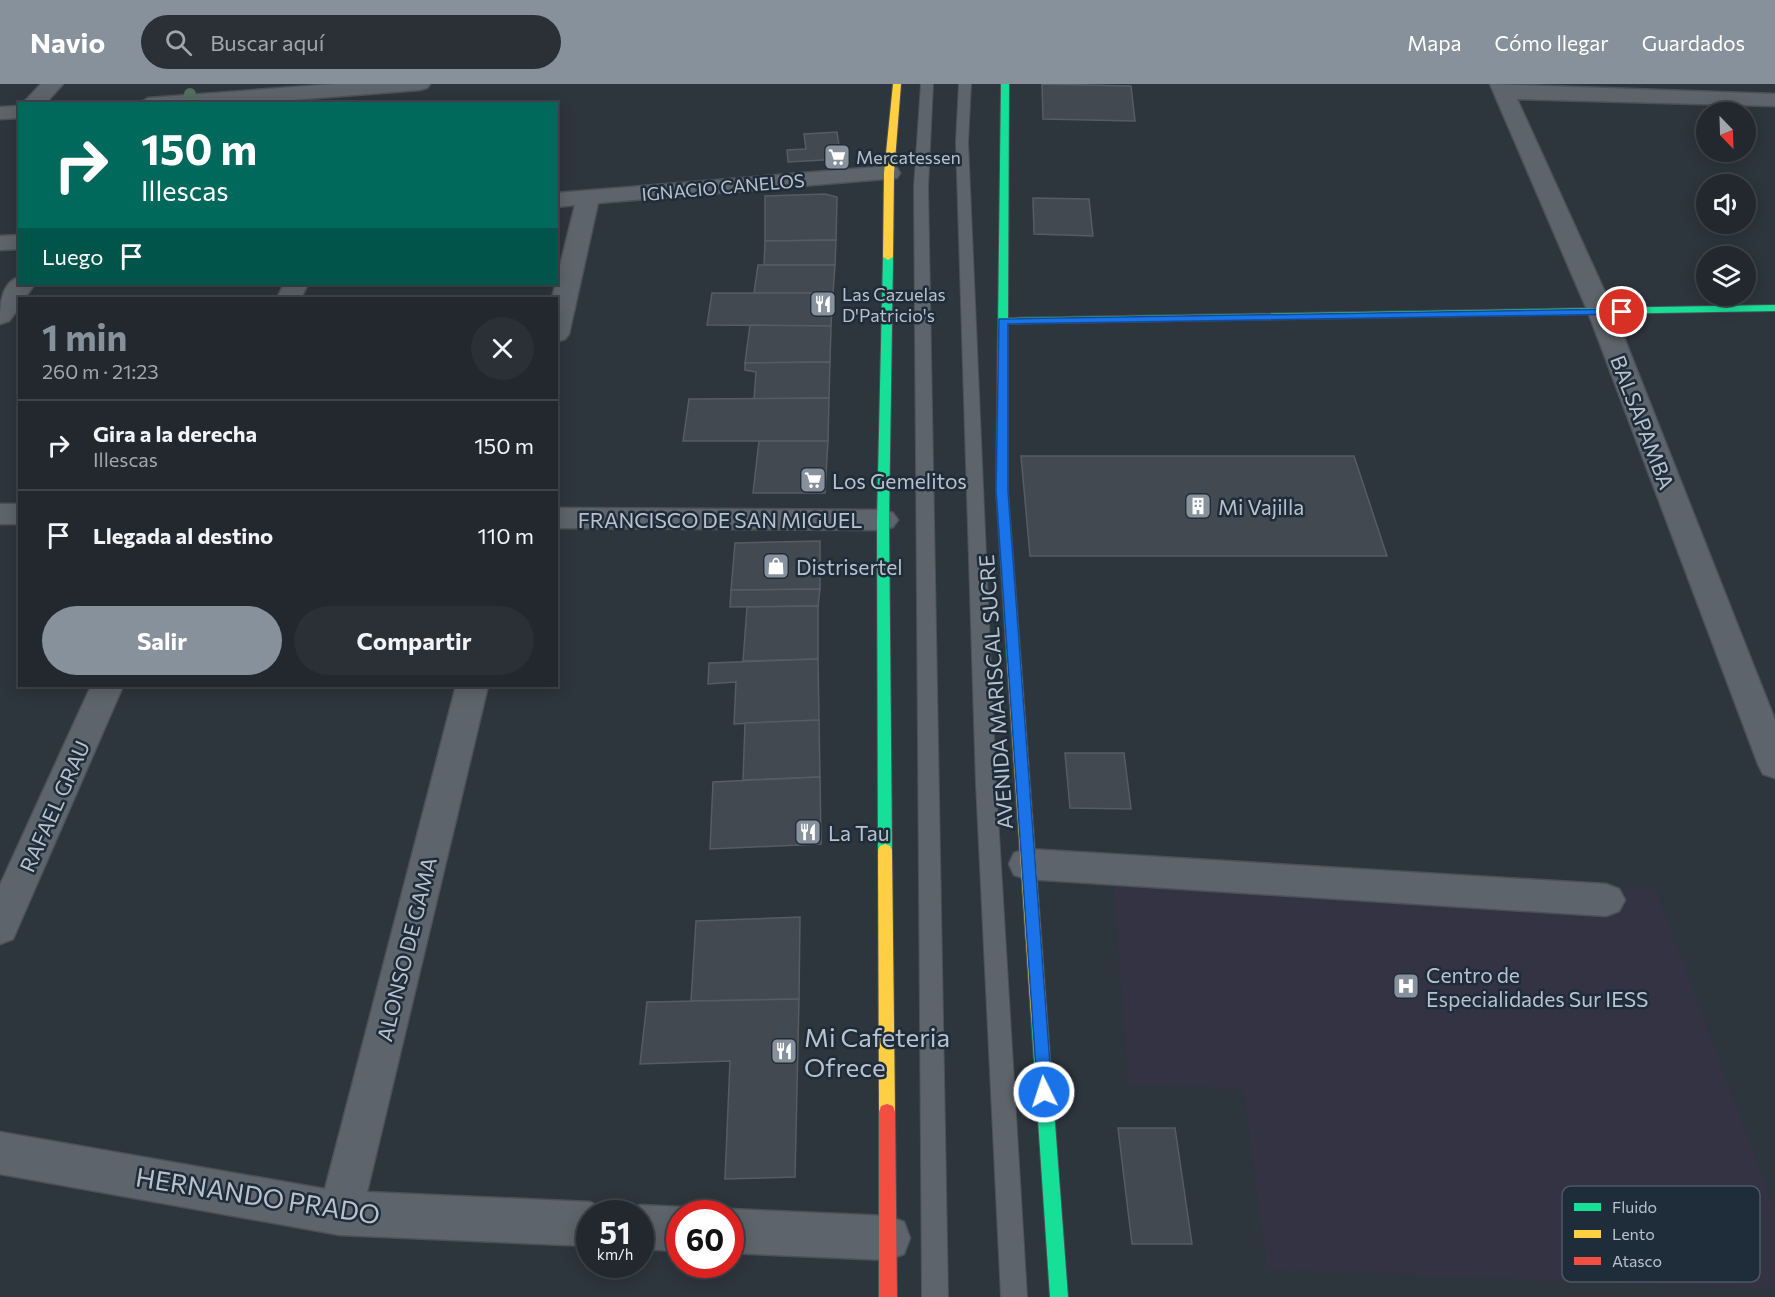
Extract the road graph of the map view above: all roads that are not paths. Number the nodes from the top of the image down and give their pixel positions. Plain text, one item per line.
1 (54, 84) edge
2 (420, 84) edge
3 (897, 84) edge
4 (927, 84) edge
5 (965, 84) edge
6 (1005, 84) edge
7 (322, 87) edge
8 (1501, 88) edge
9 (1775, 100) edge
10 (34, 102) edge
11 (168, 102) edge
12 (18, 112) edge
13 (0, 114) edge
14 (889, 172) junction
15 (588, 198) junction
16 (558, 200) edge
17 (18, 242) edge
18 (0, 243) edge
19 (22, 285) edge
20 (1775, 308) edge
21 (1601, 312) junction
22 (0, 316) edge
23 (1002, 321) junction
24 (558, 326) edge
25 (0, 514) edge
26 (18, 514) edge
27 (558, 518) edge
28 (883, 520) junction
29 (107, 687) edge
30 (472, 687) edge
31 (1766, 719) edge
32 (1775, 764) edge
33 (1027, 864) junction
34 (1606, 900) dead end
35 (0, 927) edge
36 (0, 1153) edge
37 (340, 1213) junction
38 (576, 1223) edge
39 (744, 1232) edge
40 (888, 1238) junction
41 (888, 1297) edge
42 (935, 1297) edge
43 (1014, 1297) edge
44 (1059, 1297) edge

1 - 10 street
2 - 7 street
3 - 14 main road
4 - 42 lane
5 - 43 lane
6 - 23 main road, AVENIDA MARISCAL SUCRE
7 - 11 street
8 - 9 street
8 - 21 street, BALSAPAMBA
12 - 13 street
14 - 15 street, IGNACIO CANELOS
14 - 28 main road
15 - 16 street, IGNACIO CANELOS
15 - 24 street
17 - 18 street
19 - 22 street
20 - 21 main road
21 - 23 main road
21 - 31 street, BALSAPAMBA
23 - 33 main road, AVENIDA MARISCAL SUCRE
25 - 26 street
27 - 28 street, FRANCISCO DE SAN MIGUEL
28 - 40 main road
29 - 35 street, RAFAEL GRAU
30 - 37 street, ALONSO DE GAMA
31 - 32 street, BALSAPAMBA
33 - 34 street
33 - 44 main road, AVENIDA MARISCAL SUCRE
36 - 37 street, HERNANDO PRADO
37 - 38 street, HERNANDO PRADO
39 - 40 street
40 - 41 main road

